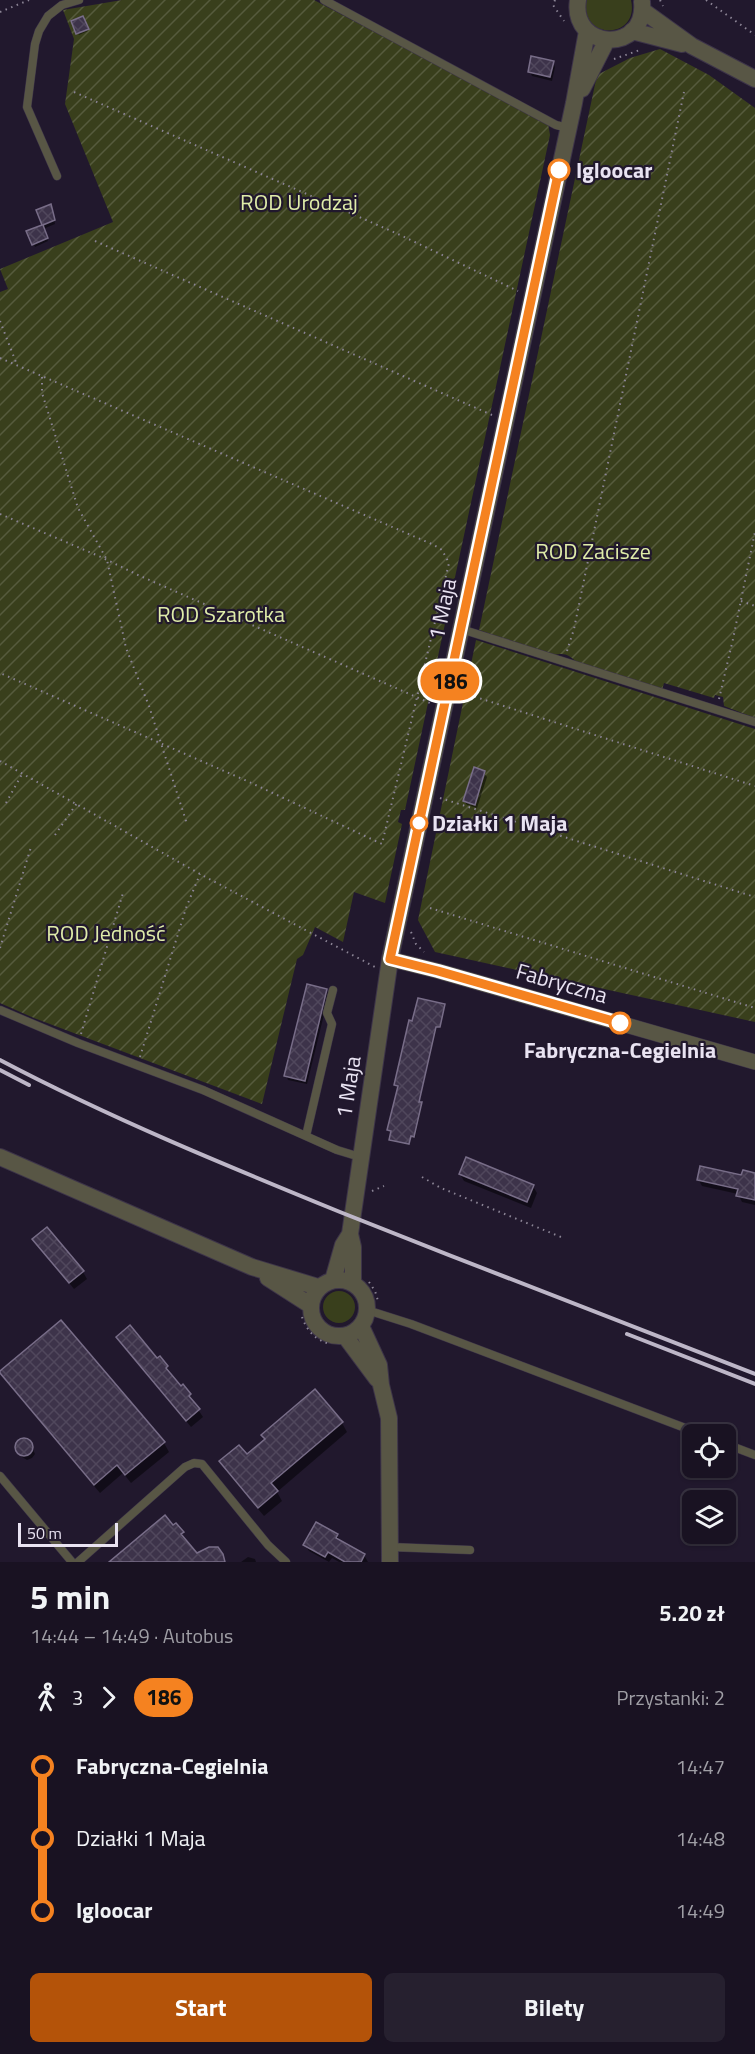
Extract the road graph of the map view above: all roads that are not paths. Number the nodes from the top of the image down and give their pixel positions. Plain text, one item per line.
1 (79, 0) edge
2 (324, 0) edge
3 (576, 1) edge
4 (642, 5) edge
5 (587, 31) junction
6 (632, 32) junction
7 (607, 40) junction
8 (692, 46) junction
9 (755, 79) edge
10 (574, 103) junction
11 (568, 128) junction
12 (57, 176) dead end
13 (461, 629) junction
14 (755, 722) edge
15 (389, 967) junction
16 (333, 990) dead end
17 (0, 1010) edge
18 (755, 1062) edge
19 (306, 1136) junction
20 (0, 1157) edge
21 (360, 1157) junction
22 (350, 1234) junction
23 (252, 1267) junction
24 (326, 1283) junction
25 (353, 1283) junction
26 (306, 1309) junction
27 (367, 1310) junction
28 (361, 1326) junction
29 (340, 1340) junction
30 (381, 1385) junction
31 (682, 1427) edge
32 (736, 1448) edge
33 (755, 1455) edge
34 (0, 1476) edge
35 (470, 1550) dead end
36 (390, 1554) edge
37 (72, 1562) edge
38 (78, 1562) edge
39 (285, 1562) edge

1 - 12 lane
2 - 11 lane
3 - 5 street
4 - 6 street
4 - 8 street
5 - 7 street
5 - 10 street, 1 Maja
6 - 7 street
6 - 8 street
7 - 10 street, 1 Maja
8 - 9 street
10 - 11 street, 1 Maja
11 - 13 street, 1 Maja
13 - 14 lane
13 - 15 street, 1 Maja
15 - 18 street, Fabryczna
15 - 21 street, 1 Maja
16 - 19 lane
17 - 19 lane
19 - 21 lane
20 - 23 street
21 - 22 street, 1 Maja
22 - 24 street, 1 Maja
22 - 25 street, 1 Maja
23 - 24 street
23 - 26 street
24 - 25 street
24 - 26 street
25 - 27 street
26 - 29 street
27 - 28 street
27 - 31 lane
28 - 29 street
28 - 30 street
29 - 30 street
30 - 36 street
32 - 33 lane
34 - 37 lane
35 - 36 lane
38 - 39 lane

